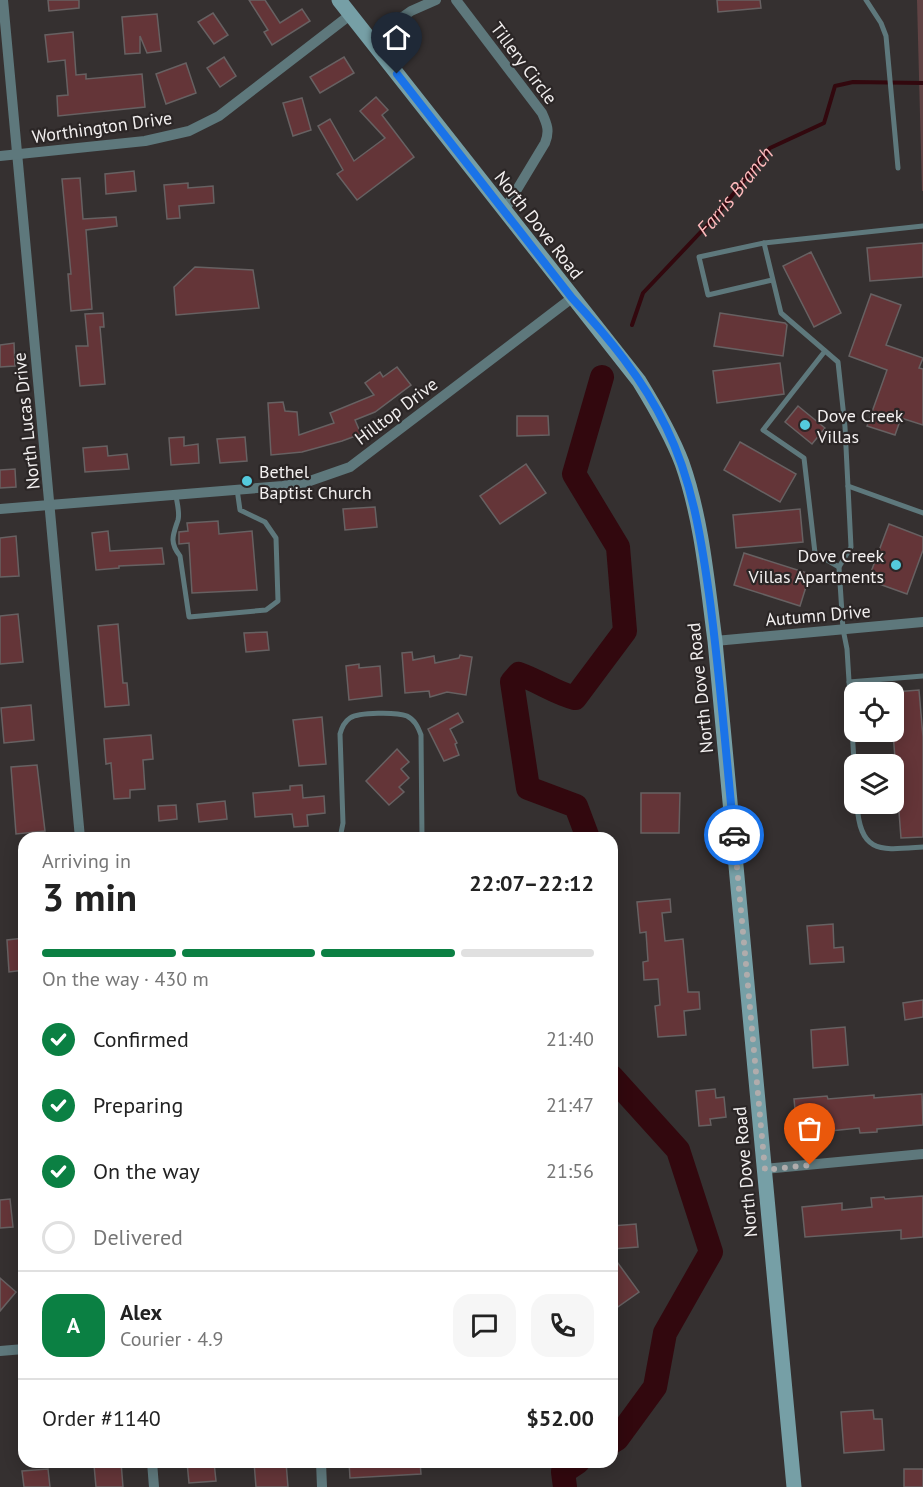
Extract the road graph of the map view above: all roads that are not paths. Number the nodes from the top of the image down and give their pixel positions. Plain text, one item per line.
1 (3, 0) edge
2 (339, 0) edge
3 (436, 0) edge
4 (456, 0) edge
5 (866, 0) edge
6 (350, 15) junction
7 (370, 40) junction
8 (17, 155) junction
9 (0, 156) edge
10 (898, 168) dead end
11 (504, 211) junction
12 (923, 226) edge
13 (764, 243) junction
14 (772, 280) junction
15 (572, 298) junction
16 (825, 351) junction
17 (848, 486) junction
18 (237, 489) junction
19 (176, 494) junction
20 (51, 504) junction
21 (0, 509) edge
22 (923, 513) edge
23 (839, 567) junction
24 (923, 622) edge
25 (843, 629) junction
26 (715, 641) junction
27 (923, 676) edge
28 (849, 682) joint
29 (859, 814) edge
30 (79, 832) edge
31 (341, 832) edge
32 (422, 832) edge
33 (923, 846) edge
34 (923, 1154) edge
35 (765, 1170) junction
36 (18, 1350) edge
37 (0, 1352) edge
38 (152, 1468) edge
39 (321, 1468) edge
40 (154, 1487) edge
41 (322, 1487) edge
42 (794, 1487) edge

1 - 8 street, North Lucas Drive
2 - 6 street, North Dove Road
3 - 7 street
4 - 11 street, Tillery Circle
5 - 10 lane
6 - 7 street, North Dove Road
6 - 8 street, Worthington Drive
7 - 11 street, North Dove Road
8 - 9 street, Worthington Drive
8 - 20 street, North Lucas Drive
11 - 15 street, North Dove Road
12 - 13 lane
13 - 14 lane
13 - 14 lane
14 - 16 lane
15 - 18 street, Hilltop Drive
15 - 26 street, North Dove Road
16 - 17 lane
16 - 23 lane
17 - 22 lane
17 - 23 lane
18 - 19 street, Hilltop Drive
18 - 19 lane
19 - 20 street, Hilltop Drive
20 - 21 street, Hilltop Drive
20 - 30 street, North Lucas Drive
23 - 25 lane
24 - 25 street, Autumn Drive
25 - 26 street, Autumn Drive
25 - 28 lane
26 - 35 street, North Dove Road
27 - 28 lane
29 - 33 lane
31 - 32 lane
34 - 35 street
35 - 42 street, North Dove Road
36 - 37 street
38 - 40 street
39 - 41 street

